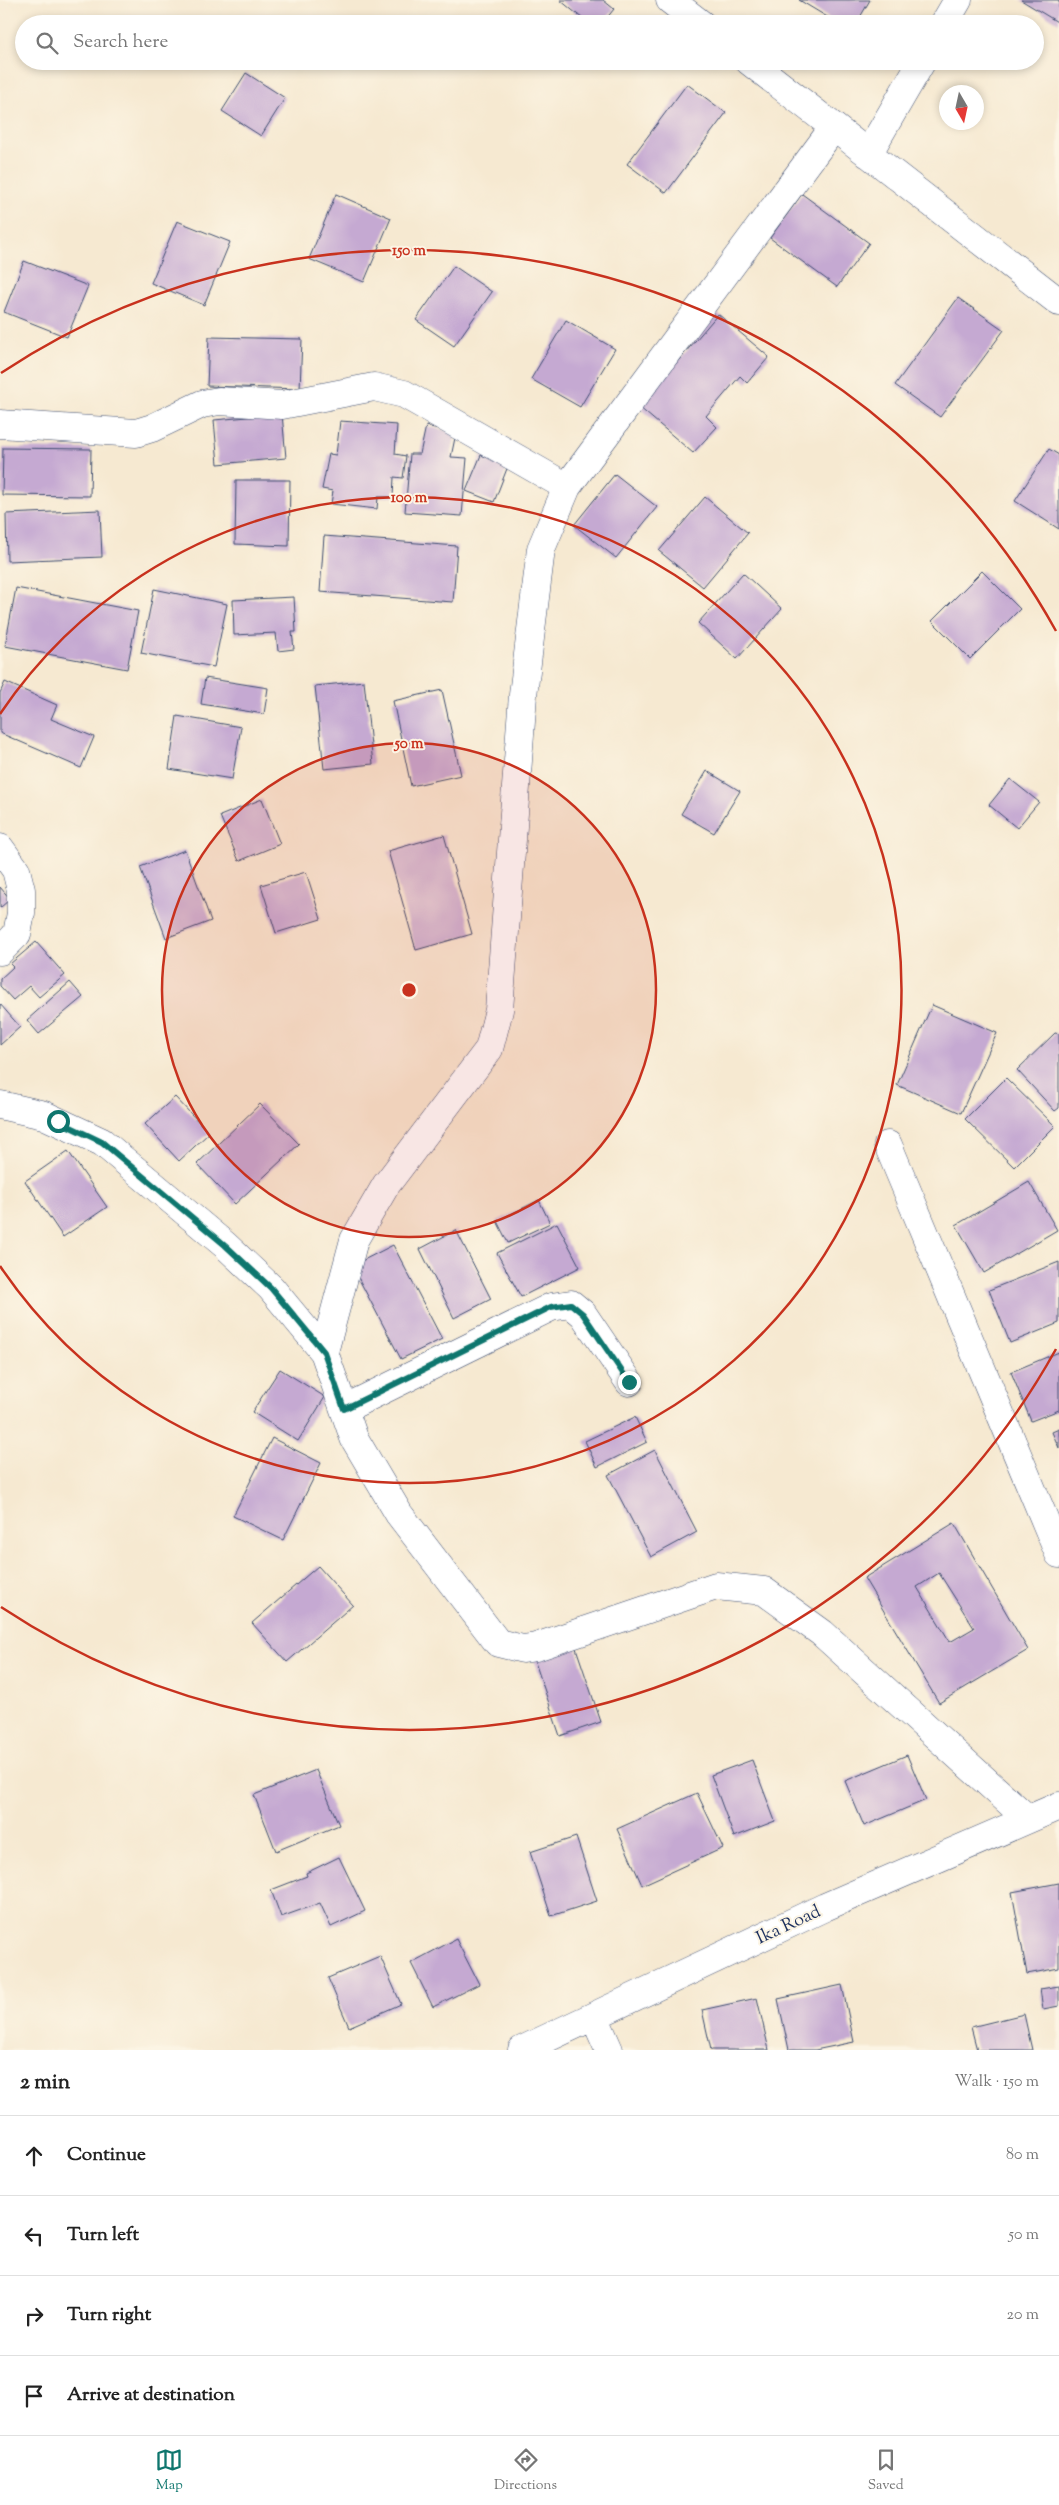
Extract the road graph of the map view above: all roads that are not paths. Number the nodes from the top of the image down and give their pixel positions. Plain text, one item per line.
1 (670, 0) edge
2 (958, 0) edge
3 (689, 15) edge
4 (949, 15) edge
5 (761, 70) edge
6 (917, 70) edge
7 (834, 126) junction
8 (868, 154) junction
9 (1059, 302) edge
10 (0, 424) edge
11 (567, 487) junction
12 (0, 848) edge
13 (0, 951) edge
14 (0, 1105) edge
15 (888, 1145) dead end
16 (324, 1352) junction
17 (629, 1382) dead end
18 (344, 1409) junction
19 (1059, 1554) edge
20 (1059, 1806) edge
21 (1028, 1819) junction
22 (594, 2016) junction
23 (522, 2050) edge
24 (609, 2050) edge

1 - 3 street
2 - 4 street
5 - 7 street
6 - 8 street
7 - 8 street
7 - 11 street
8 - 9 street
10 - 11 street
11 - 16 street
12 - 13 street
14 - 16 street
15 - 19 street
16 - 18 street
17 - 18 street
18 - 21 street
20 - 21 street, Ika Road
21 - 22 street, Ika Road
22 - 23 street, Ika Road
22 - 24 street

